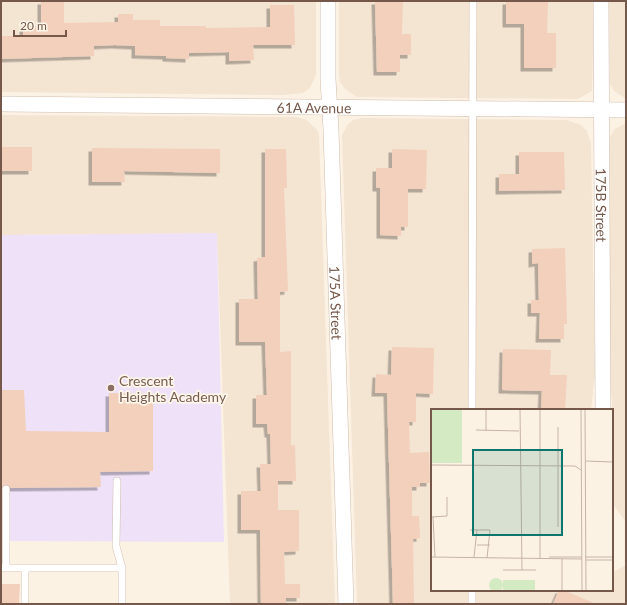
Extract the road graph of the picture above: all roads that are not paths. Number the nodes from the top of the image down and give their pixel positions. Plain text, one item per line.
1 (328, 1) edge
2 (473, 1) edge
3 (601, 1) edge
4 (1, 104) edge
5 (330, 107) junction
6 (472, 109) junction
7 (602, 110) junction
8 (626, 110) edge
9 (472, 409) edge
10 (603, 409) edge
11 (117, 481) dead end
12 (6, 490) dead end
13 (4, 568) edge
14 (25, 568) junction
15 (122, 568) junction
16 (472, 591) edge
17 (25, 604) edge
18 (122, 604) edge
19 (346, 604) edge
20 (472, 604) edge

1 - 5 street, 175A Street
2 - 6 lane
3 - 7 street, 175B Street
4 - 5 street, 61A Avenue
5 - 6 street, 61A Avenue
5 - 19 street, 175A Street
6 - 7 street, 61A Avenue
6 - 9 lane
7 - 8 street, 61A Avenue
7 - 10 street, 175B Street
11 - 15 lane
12 - 13 lane
13 - 14 lane
14 - 15 lane
14 - 17 lane
15 - 18 lane
16 - 20 lane

